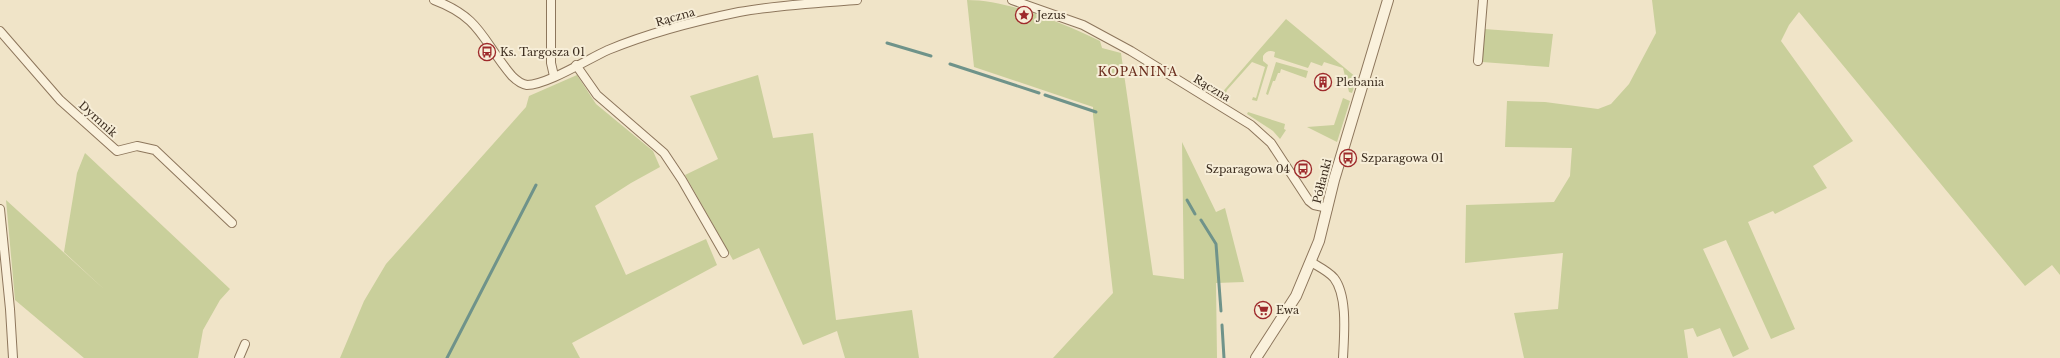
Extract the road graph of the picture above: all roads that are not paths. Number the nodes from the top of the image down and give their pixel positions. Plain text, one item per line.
1 (434, 0) edge
2 (551, 0) edge
3 (857, 0) edge
4 (1012, 0) edge
5 (1388, 0) edge
6 (1483, 0) edge
7 (448, 3) edge
8 (0, 30) edge
9 (1478, 61) dead end
10 (576, 65) junction
11 (554, 76) junction
12 (1328, 208) junction
13 (0, 209) edge
14 (232, 223) dead end
15 (724, 254) dead end
16 (1311, 262) junction
17 (245, 344) dead end
18 (13, 358) edge
19 (239, 358) edge
20 (1256, 358) edge
21 (1343, 358) edge

1 - 7 street, Rączna
2 - 11 street
3 - 10 street, Rączna
4 - 12 street, Rączna
5 - 12 street, Półłanki
6 - 9 street
7 - 11 street, Rączna
8 - 14 street, Dymnik
10 - 11 street, Rączna
10 - 15 street
12 - 16 street, Półłanki
13 - 18 street
16 - 20 street, Półłanki
16 - 21 street
17 - 19 street

